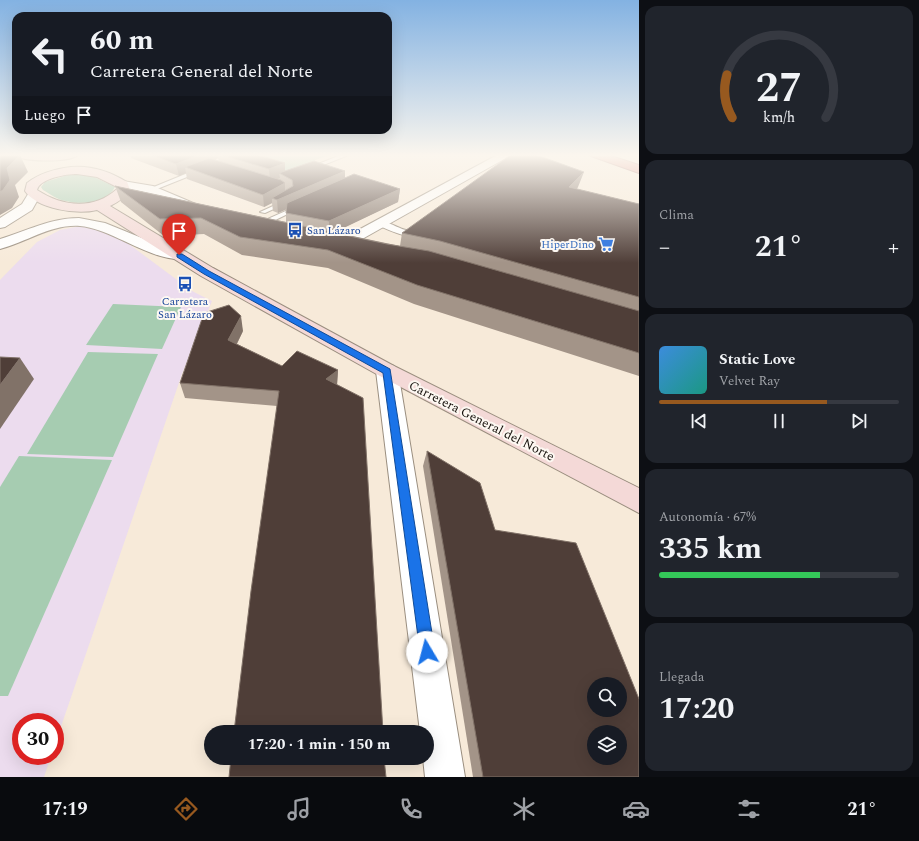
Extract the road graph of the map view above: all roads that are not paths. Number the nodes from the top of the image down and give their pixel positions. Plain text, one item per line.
1 (31, 190) edge
2 (121, 190) edge
3 (141, 190) edge
4 (152, 190) edge
5 (440, 190) edge
6 (124, 193) junction
7 (35, 194) junction
8 (290, 195) edge
9 (308, 203) edge
10 (98, 205) junction
11 (75, 208) junction
12 (255, 220) junction
13 (380, 223) junction
14 (0, 224) edge
15 (281, 230) edge
16 (0, 239) edge
17 (404, 241) edge
18 (0, 244) edge
19 (365, 248) edge
20 (179, 255) junction
21 (387, 371) junction
22 (639, 501) edge
23 (445, 777) edge

1 - 7 main road
2 - 6 main road
3 - 6 street
4 - 6 street
5 - 13 street
6 - 10 main road
7 - 11 main road
7 - 14 street
8 - 12 lane
9 - 12 lane
10 - 11 main road
10 - 20 main road, Carretera General del Norte
11 - 16 street
12 - 15 street
13 - 17 lane
13 - 19 street
18 - 20 street
20 - 21 main road, Carretera General del Norte
21 - 22 main road, Carretera General del Norte
21 - 23 street

